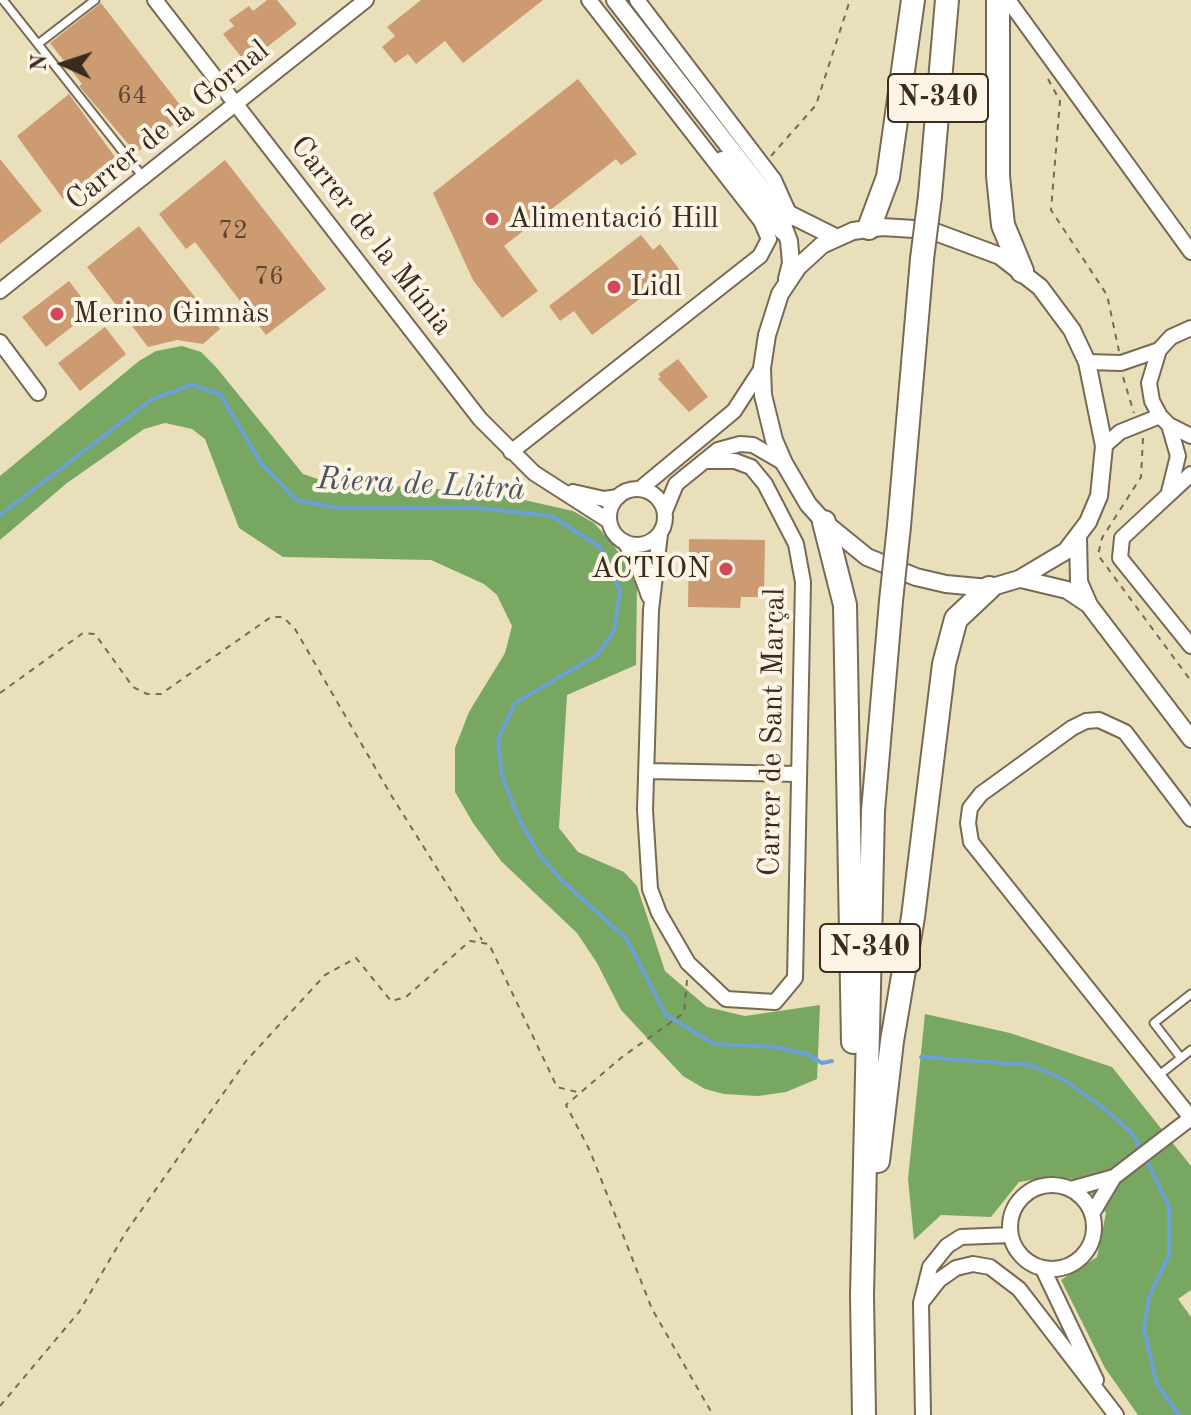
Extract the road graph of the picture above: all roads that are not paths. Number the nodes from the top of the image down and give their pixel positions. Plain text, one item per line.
1 (3, 0) edge
2 (95, 0) edge
3 (155, 0) edge
4 (366, 0) edge
5 (589, 0) edge
6 (615, 0) edge
7 (637, 0) edge
8 (913, 0) edge
9 (947, 0) edge
10 (1005, 4) edge
11 (38, 44) junction
12 (237, 105) junction
13 (697, 138) junction
14 (145, 179) junction
15 (776, 207) junction
16 (791, 219) junction
17 (869, 228) junction
18 (835, 237) junction
19 (789, 241) junction
20 (1188, 249) edge
21 (1191, 263) edge
22 (1022, 271) junction
23 (787, 281) junction
24 (0, 291) edge
25 (1189, 324) edge
26 (0, 342) edge
27 (1159, 350) junction
28 (1087, 362) junction
29 (762, 368) junction
30 (38, 393) dead end
31 (1165, 421) junction
32 (1191, 436) edge
33 (1104, 446) junction
34 (511, 452) junction
35 (704, 461) junction
36 (784, 463) junction
37 (1191, 474) edge
38 (561, 489) junction
39 (640, 489) junction
40 (1167, 496) junction
41 (618, 497) junction
42 (665, 513) junction
43 (609, 521) junction
44 (824, 522) junction
45 (660, 534) junction
46 (1078, 538) junction
47 (625, 542) junction
48 (1019, 579) junction
49 (989, 588) junction
50 (1089, 605) junction
51 (651, 610) junction
52 (1191, 646) edge
53 (1191, 739) edge
54 (647, 771) junction
55 (798, 774) junction
56 (1191, 819) edge
57 (1191, 994) edge
58 (1191, 1050) edge
59 (1181, 1058) junction
60 (1158, 1076) junction
61 (1191, 1118) edge
62 (1114, 1177) junction
63 (1071, 1189) junction
64 (1092, 1214) junction
65 (1010, 1235) junction
66 (1043, 1269) junction
67 (862, 1295) junction
68 (921, 1303) junction
69 (1111, 1410) edge
70 (864, 1415) edge
71 (923, 1415) edge

1 - 11 lane
2 - 11 lane
3 - 12 street, Carrer de la Múnia
4 - 12 street, Carrer de la Gornal
5 - 13 street
6 - 15 street
7 - 16 street
8 - 17 highway
9 - 67 highway, N-340, bridge
10 - 20 street
10 - 22 highway
11 - 14 lane
12 - 14 street, Carrer de la Gornal
12 - 34 street, Carrer de la Múnia
13 - 19 street
13 - 34 street
14 - 24 street, Carrer de la Gornal
15 - 16 street
15 - 19 street
16 - 18 street
17 - 18 street
17 - 22 street
18 - 23 street
19 - 23 street
20 - 21 street
22 - 28 street
23 - 29 street
25 - 27 street
26 - 30 street
27 - 28 street
27 - 31 street
28 - 33 street
29 - 36 street
29 - 39 street
31 - 32 street
31 - 33 street
31 - 40 street
33 - 46 street
34 - 38 street, Carrer de la Múnia
35 - 36 street
35 - 42 street
35 - 55 street, Carrer de Sant Marçal
36 - 44 street
37 - 40 street
38 - 41 street, Carrer de la Múnia
38 - 43 street, Carrer de la Múnia
39 - 41 street
39 - 42 street
40 - 52 street
41 - 43 street
42 - 45 street
43 - 47 street
44 - 49 street
44 - 67 highway
45 - 47 street
45 - 51 street
46 - 48 street
46 - 50 street
47 - 51 street
48 - 49 street
48 - 50 street
49 - 67 highway
50 - 53 street
51 - 54 street
54 - 55 street
54 - 55 street, Carrer de Sant Marçal
56 - 60 street
57 - 59 lane
58 - 59 lane
59 - 60 lane
60 - 61 street
61 - 62 street
62 - 63 street
62 - 64 street
63 - 64 street
63 - 65 street
64 - 66 street
65 - 66 street
65 - 68 street
66 - 69 street
67 - 70 highway, N-340
68 - 69 street
68 - 71 street

